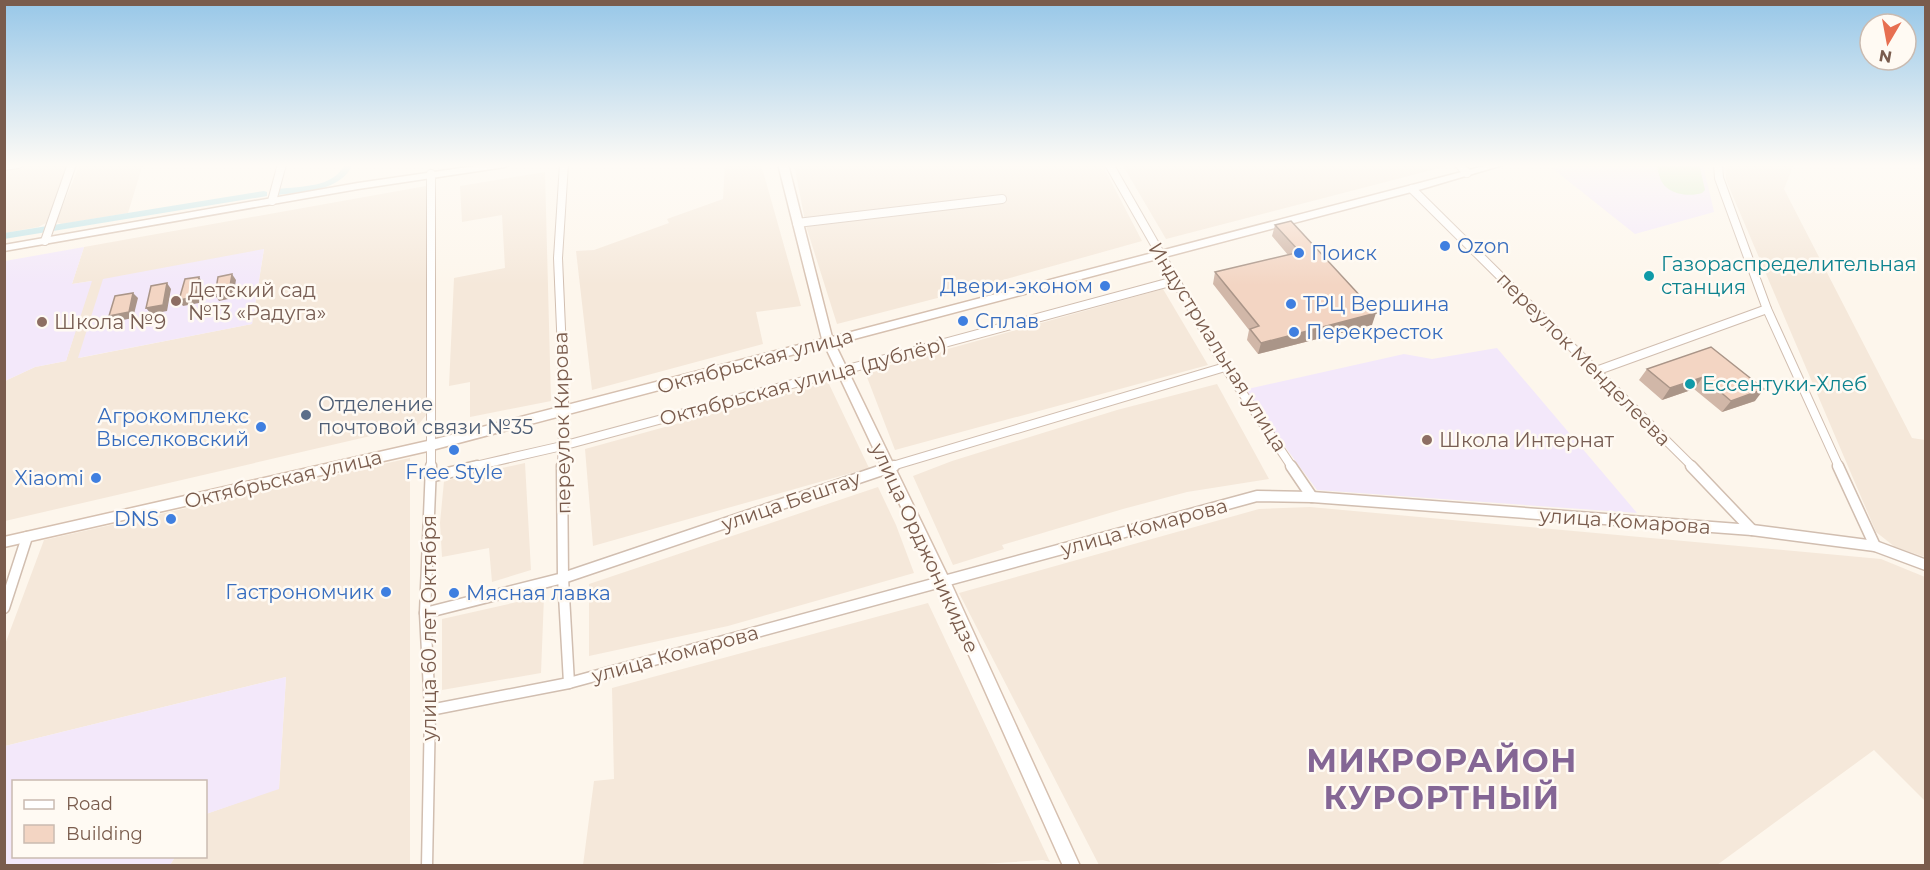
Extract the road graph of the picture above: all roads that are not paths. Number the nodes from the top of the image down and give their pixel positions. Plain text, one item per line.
1 (57, 205) edge
2 (240, 205) edge
3 (431, 205) edge
4 (561, 205) edge
5 (792, 205) edge
6 (956, 205) edge
7 (1132, 205) edge
8 (1352, 205) edge
9 (1428, 205) edge
10 (1729, 205) edge
11 (797, 224) junction
12 (50, 225) joint
13 (46, 238) junction
14 (4, 248) edge
15 (1160, 255) junction
16 (1174, 281) junction
17 (1767, 309) junction
18 (828, 341) junction
19 (1225, 367) junction
20 (842, 370) junction
21 (1596, 371) junction
22 (562, 411) junction
23 (432, 445) junction
24 (562, 446) junction
25 (887, 468) junction
26 (430, 477) junction
27 (1312, 497) junction
28 (1752, 530) junction
29 (27, 537) junction
30 (4, 542) edge
31 (1875, 546) junction
32 (1926, 565) edge
33 (563, 578) junction
34 (943, 581) junction
35 (4, 608) edge
36 (425, 614) junction
37 (569, 682) junction
38 (430, 710) junction
39 (427, 866) edge
40 (1072, 866) edge

1 - 12 street
2 - 13 main road
3 - 23 street, улица 60 лет Октября
4 - 22 street, переулок Кирова
5 - 11 main road, улица Орджоникидзе
6 - 11 street
7 - 15 street, Индустриальная улица
8 - 15 main road, Октябрьская улица
9 - 21 street, переулок Менделеева
10 - 17 street
11 - 18 main road, улица Орджоникидзе
12 - 13 street
13 - 14 main road
15 - 16 street, Индустриальная улица
15 - 18 main road, Октябрьская улица
16 - 19 street, Индустриальная улица
16 - 20 street, Октябрьская улица (дублёр)
17 - 21 street
17 - 31 street
18 - 20 main road, улица Орджоникидзе
18 - 22 main road, Октябрьская улица
19 - 25 street, улица Бештау
19 - 27 street, Индустриальная улица
20 - 24 street, Октябрьская улица (дублёр)
20 - 25 main road, улица Орджоникидзе
21 - 28 street, переулок Менделеева
22 - 23 main road, Октябрьская улица
22 - 24 street, переулок Кирова
23 - 26 street, улица 60 лет Октября
23 - 29 main road, Октябрьская улица
24 - 26 street, Октябрьская улица (дублёр)
24 - 33 street, переулок Кирова
25 - 33 street, улица Бештау
25 - 34 main road, улица Орджоникидзе
26 - 36 street, улица 60 лет Октября
27 - 28 street, улица Комарова
27 - 34 street, улица Комарова
28 - 31 street, улица Комарова
29 - 30 main road, Октябрьская улица
29 - 35 street
31 - 32 street, улица Комарова
33 - 36 street, улица Бештау
33 - 37 street, переулок Кирова
34 - 37 street, улица Комарова
34 - 40 main road, улица Орджоникидзе
36 - 38 street, улица 60 лет Октября
37 - 38 street, улица Комарова
38 - 39 street, улица 60 лет Октября

